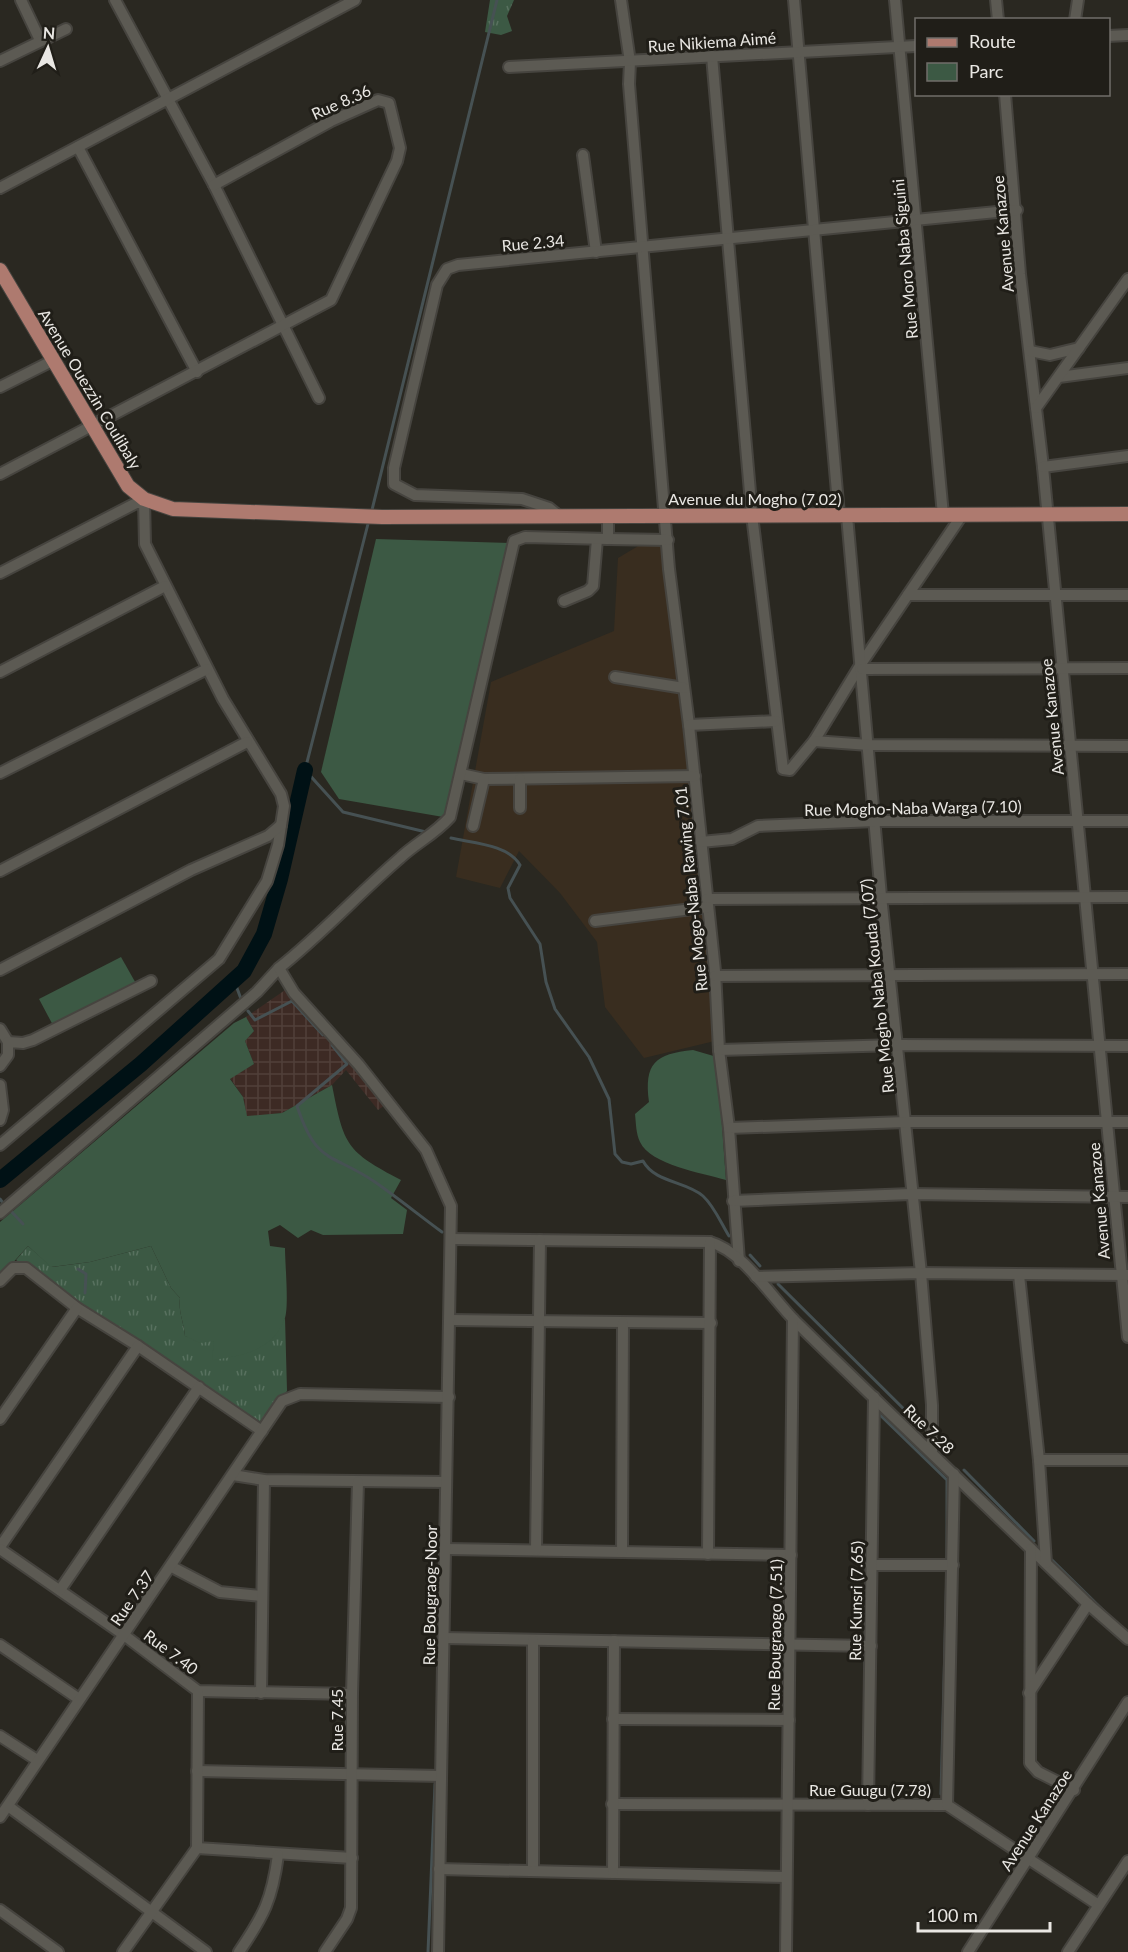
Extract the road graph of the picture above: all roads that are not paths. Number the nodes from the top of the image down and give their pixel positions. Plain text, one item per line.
1 (21, 0) edge
2 (116, 0) edge
3 (355, 0) edge
4 (621, 0) edge
5 (794, 0) edge
6 (895, 0) edge
7 (996, 0) edge
8 (1077, 0) edge
9 (998, 18) edge
10 (1074, 18) edge
11 (66, 28) dead end
12 (1128, 35) edge
13 (1110, 36) edge
14 (40, 40) junction
15 (915, 46) edge
16 (900, 47) junction
17 (800, 51) junction
18 (712, 56) junction
19 (0, 61) edge
20 (630, 62) junction
21 (508, 67) dead end
22 (1005, 96) edge
23 (168, 100) junction
24 (78, 147) junction
25 (583, 155) dead end
26 (214, 185) junction
27 (0, 188) edge
28 (1017, 210) junction
29 (916, 220) junction
30 (815, 231) junction
31 (726, 240) junction
32 (641, 248) junction
33 (596, 252) junction
34 (0, 270) edge
35 (1128, 280) edge
36 (4, 286) edge
37 (285, 325) junction
38 (1080, 348) junction
39 (1030, 351) junction
40 (52, 361) junction
41 (1128, 368) edge
42 (197, 372) junction
43 (1059, 377) junction
44 (0, 387) edge
45 (319, 398) dead end
46 (1036, 408) junction
47 (91, 426) junction
48 (1128, 456) edge
49 (1043, 467) junction
50 (0, 474) edge
51 (144, 499) junction
52 (1047, 513) junction
53 (1128, 514) edge
54 (667, 515) junction
55 (752, 515) junction
56 (843, 515) junction
57 (943, 515) junction
58 (962, 515) junction
59 (559, 516) junction
60 (608, 516) junction
61 (602, 539) junction
62 (668, 540) junction
63 (0, 573) edge
64 (165, 586) junction
65 (908, 594) junction
66 (1055, 594) junction
67 (1128, 594) edge
68 (564, 601) dead end
69 (861, 667) junction
70 (1062, 668) junction
71 (1128, 668) edge
72 (207, 669) junction
73 (0, 672) edge
74 (615, 677) dead end
75 (684, 688) junction
76 (776, 721) junction
77 (689, 725) junction
78 (814, 741) junction
79 (248, 742) junction
80 (869, 746) junction
81 (1070, 746) junction
82 (1128, 746) edge
83 (0, 772) edge
84 (461, 774) junction
85 (695, 776) junction
86 (484, 778) junction
87 (520, 779) junction
88 (520, 808) dead end
89 (875, 821) junction
90 (1128, 821) edge
91 (1078, 822) junction
92 (281, 825) junction
93 (473, 826) dead end
94 (701, 842) junction
95 (0, 871) edge
96 (881, 896) junction
97 (1084, 897) junction
98 (1128, 897) edge
99 (707, 903) junction
100 (595, 921) dead end
101 (279, 968) junction
102 (0, 970) edge
103 (1092, 974) junction
104 (1128, 974) edge
105 (715, 976) junction
106 (892, 976) junction
107 (151, 981) dead end
108 (0, 1029) edge
109 (8, 1042) junction
110 (899, 1045) junction
111 (1100, 1046) junction
112 (1128, 1046) edge
113 (719, 1050) junction
114 (0, 1066) edge
115 (0, 1085) edge
116 (0, 1120) edge
117 (906, 1122) junction
118 (1107, 1122) junction
119 (1128, 1122) edge
120 (729, 1128) junction
121 (0, 1145) edge
122 (911, 1194) junction
123 (1128, 1197) edge
124 (1114, 1198) junction
125 (734, 1201) junction
126 (0, 1213) edge
127 (452, 1239) junction
128 (540, 1240) junction
129 (710, 1242) junction
130 (740, 1261) junction
131 (921, 1273) junction
132 (1019, 1275) junction
133 (1124, 1275) edge
134 (756, 1277) junction
135 (0, 1281) edge
136 (77, 1308) junction
137 (793, 1319) junction
138 (451, 1320) junction
139 (540, 1322) junction
140 (623, 1323) junction
141 (711, 1323) junction
142 (1128, 1337) edge
143 (138, 1346) junction
144 (199, 1387) junction
145 (449, 1396) junction
146 (874, 1397) junction
147 (0, 1419) edge
148 (262, 1431) junction
149 (932, 1453) junction
150 (1039, 1460) junction
151 (1128, 1460) edge
152 (233, 1474) junction
153 (954, 1474) junction
154 (264, 1480) junction
155 (358, 1482) junction
156 (446, 1482) junction
157 (0, 1548) edge
158 (1031, 1549) junction
159 (446, 1550) junction
160 (536, 1550) junction
161 (622, 1552) junction
162 (708, 1554) junction
163 (791, 1556) junction
164 (1046, 1563) junction
165 (872, 1565) junction
166 (953, 1565) junction
167 (172, 1567) junction
168 (60, 1590) junction
169 (262, 1596) junction
170 (1088, 1604) junction
171 (124, 1635) junction
172 (444, 1638) junction
173 (1128, 1639) edge
174 (533, 1640) junction
175 (614, 1641) junction
176 (790, 1644) junction
177 (0, 1645) edge
178 (871, 1646) junction
179 (198, 1691) junction
180 (261, 1693) junction
181 (1029, 1693) junction
182 (352, 1694) junction
183 (79, 1699) junction
184 (1128, 1702) edge
185 (613, 1719) junction
186 (789, 1720) junction
187 (0, 1736) edge
188 (37, 1760) junction
189 (197, 1771) junction
190 (352, 1773) junction
191 (441, 1776) junction
192 (1074, 1790) junction
193 (612, 1804) junction
194 (788, 1804) junction
195 (868, 1805) junction
196 (947, 1805) junction
197 (8, 1806) junction
198 (0, 1817) edge
199 (197, 1848) junction
200 (278, 1856) junction
201 (352, 1858) junction
202 (1030, 1859) junction
203 (1128, 1861) edge
204 (439, 1869) junction
205 (533, 1870) junction
206 (613, 1873) junction
207 (786, 1876) junction
208 (1097, 1904) junction
209 (0, 1910) edge
210 (153, 1912) junction
211 (58, 1952) edge
212 (123, 1952) edge
213 (206, 1952) edge
214 (239, 1952) edge
215 (325, 1952) edge
216 (438, 1952) edge
217 (786, 1952) edge
218 (968, 1952) edge
219 (1068, 1952) edge

1 - 14 street
2 - 23 street
3 - 23 street
4 - 20 street, Rue Mogo-Naba Rawing 7.01
5 - 17 street, Rue Mogho Naba Kouda (7.07)
6 - 16 street, Rue Moro Naba Siguini
7 - 9 street
8 - 10 street
11 - 14 street
12 - 13 street
14 - 19 street
15 - 16 street, Rue Nikiema Aimé
16 - 17 street, Rue Nikiema Aimé
16 - 29 street, Rue Moro Naba Siguini
17 - 18 street, Rue Nikiema Aimé
17 - 30 street, Rue Mogho Naba Kouda (7.07)
18 - 20 street, Rue Nikiema Aimé
18 - 31 street
20 - 21 street, Rue Nikiema Aimé
20 - 32 street, Rue Mogo-Naba Rawing 7.01
22 - 28 street, Avenue Kanazoe
23 - 24 street
23 - 26 street
24 - 27 street
24 - 42 street
25 - 33 street
26 - 37 street
26 - 37 street, Rue 8.36
28 - 29 street, Rue 2.34
28 - 39 street, Avenue Kanazoe
29 - 30 street, Rue 2.34
29 - 57 street, Rue Moro Naba Siguini
30 - 31 street, Rue 2.34
30 - 56 street, Rue Mogho Naba Kouda (7.07)
31 - 32 street, Rue 2.34
31 - 55 street
32 - 33 street, Rue 2.34
32 - 54 street, Rue Mogo-Naba Rawing 7.01
33 - 59 street, Rue 2.34
34 - 36 main road, Avenue Ouezzin Coulibaly
35 - 38 street
36 - 40 main road, Avenue Ouezzin Coulibaly
37 - 42 street
37 - 45 street
38 - 39 street
38 - 43 street
39 - 46 street, Avenue Kanazoe
40 - 44 street
40 - 47 main road, Avenue Ouezzin Coulibaly
41 - 43 street
42 - 47 street
43 - 46 street
46 - 49 street, Avenue Kanazoe
47 - 50 street
47 - 51 main road, Avenue Ouezzin Coulibaly
48 - 49 street
49 - 52 street, Avenue Kanazoe
51 - 59 main road, Avenue du Mogho (7.02)
51 - 63 street
51 - 64 street
52 - 53 main road, Avenue du Mogho (7.02)
52 - 58 main road, Avenue du Mogho (7.02)
52 - 66 street, Avenue Kanazoe
54 - 55 main road, Avenue du Mogho (7.02)
54 - 60 main road, Avenue du Mogho (7.02)
54 - 62 street, Rue Mogo-Naba Rawing 7.01
55 - 56 main road, Avenue du Mogho (7.02)
55 - 76 street
56 - 57 main road, Avenue du Mogho (7.02)
56 - 69 street, Rue Mogho Naba Kouda (7.07)
57 - 58 main road, Avenue du Mogho (7.02)
58 - 65 street
59 - 60 main road, Avenue du Mogho (7.02)
60 - 61 street
61 - 62 street
61 - 68 street
61 - 84 street
62 - 75 street, Rue Mogo-Naba Rawing 7.01
64 - 72 street
64 - 73 street
65 - 66 street
65 - 69 street
66 - 67 street
66 - 70 street, Avenue Kanazoe
69 - 70 street
69 - 78 street
69 - 80 street, Rue Mogho Naba Kouda (7.07)
70 - 71 street
70 - 81 street, Avenue Kanazoe
72 - 79 street
72 - 83 street
74 - 75 street
75 - 77 street, Rue Mogo-Naba Rawing 7.01
76 - 77 street
76 - 78 street
77 - 85 street, Rue Mogo-Naba Rawing 7.01
78 - 80 street
79 - 92 street
79 - 95 street
80 - 81 street
80 - 89 street, Rue Mogho Naba Kouda (7.07)
81 - 82 street
81 - 91 street, Avenue Kanazoe
84 - 86 street
84 - 101 street
85 - 87 street
85 - 94 street, Rue Mogo-Naba Rawing 7.01
86 - 87 street
86 - 93 street
87 - 88 street
89 - 91 street, Rue Mogho-Naba Warga (7.10)
89 - 94 street, Rue Mogho-Naba Warga (7.10)
89 - 96 street, Rue Mogho Naba Kouda (7.07)
90 - 91 street, Rue Mogho-Naba Warga (7.10)
91 - 97 street, Avenue Kanazoe
92 - 102 street
92 - 121 street
94 - 99 street, Rue Mogo-Naba Rawing 7.01
96 - 97 street
96 - 99 street
96 - 106 street, Rue Mogho Naba Kouda (7.07)
97 - 98 street
97 - 103 street, Avenue Kanazoe
99 - 100 street
99 - 105 street, Rue Mogo-Naba Rawing 7.01
101 - 126 street
101 - 127 street, Rue Bougraog-Noor
103 - 104 street
103 - 106 street
103 - 111 street, Avenue Kanazoe
105 - 106 street
105 - 113 street, Rue Mogo-Naba Rawing 7.01
106 - 110 street, Rue Mogho Naba Kouda (7.07)
107 - 109 street
108 - 109 street
109 - 114 street
110 - 111 street
110 - 113 street
110 - 117 street, Rue Mogho Naba Kouda (7.07)
111 - 112 street
111 - 118 street, Avenue Kanazoe
113 - 120 street, Rue Mogo-Naba Rawing 7.01
115 - 116 street
117 - 118 street
117 - 120 street
117 - 122 street, Rue Mogho Naba Kouda (7.07)
118 - 119 street
118 - 124 street, Avenue Kanazoe
120 - 125 street, Rue Mogo-Naba Rawing 7.01
122 - 124 street
122 - 125 street
122 - 131 street, Rue Mogho Naba Kouda (7.07)
123 - 124 street
124 - 133 street, Avenue Kanazoe
125 - 130 street, Rue Mogo-Naba Rawing 7.01
127 - 128 street
127 - 138 street, Rue Bougraog-Noor
128 - 129 street
128 - 139 street
129 - 130 street, Rue 7.28
129 - 141 street
130 - 134 street, Rue 7.28
131 - 132 street
131 - 134 street
131 - 149 street, Rue Mogho Naba Kouda (7.07)
132 - 133 street
132 - 150 street
133 - 142 street, Avenue Kanazoe
134 - 137 street, Rue 7.28
135 - 136 street
136 - 143 street
136 - 147 street
137 - 146 street, Rue 7.28
137 - 163 street, Rue Bougraogo (7.51)
138 - 139 street
138 - 145 street, Rue Bougraog-Noor
139 - 140 street
139 - 160 street
140 - 141 street
140 - 161 street
141 - 162 street
143 - 144 street
143 - 157 street
144 - 148 street
144 - 168 street
145 - 148 street, Rue 7.37
145 - 156 street, Rue Bougraog-Noor
146 - 149 street, Rue 7.28
146 - 165 street, Rue Kunsri (7.65)
148 - 152 street, Rue 7.37
149 - 153 street, Rue 7.28
150 - 151 street
150 - 164 street
152 - 154 street
152 - 167 street, Rue 7.37
153 - 158 street, Rue 7.28
153 - 166 street
154 - 155 street
154 - 169 street
155 - 156 street
155 - 182 street, Rue 7.45
156 - 159 street, Rue Bougraog-Noor
157 - 168 street, Rue 7.40
158 - 164 street, Rue 7.28
158 - 181 street
159 - 160 street
159 - 172 street, Rue Bougraog-Noor
160 - 161 street
161 - 162 street
162 - 163 street
163 - 176 street, Rue Bougraogo (7.51)
164 - 170 street, Rue 7.28
165 - 166 street
165 - 178 street, Rue Kunsri (7.65)
166 - 196 street
167 - 169 street
167 - 171 street, Rue 7.37
168 - 171 street, Rue 7.40
169 - 180 street
170 - 173 street, Rue 7.28
170 - 181 street
171 - 179 street, Rue 7.40
171 - 183 street, Rue 7.37
172 - 174 street
172 - 191 street, Rue Bougraog-Noor
174 - 175 street
174 - 205 street
175 - 176 street
175 - 185 street
176 - 178 street
176 - 186 street, Rue Bougraogo (7.51)
177 - 183 street
178 - 195 street, Rue Kunsri (7.65)
179 - 180 street, Rue 7.40
179 - 189 street
180 - 182 street, Rue 7.40
181 - 192 street
182 - 190 street, Rue 7.45
183 - 188 street, Rue 7.37
184 - 192 street, Avenue Kanazoe
185 - 186 street
185 - 193 street
186 - 194 street, Rue Bougraogo (7.51)
187 - 188 street
188 - 197 street, Rue 7.37
189 - 190 street
189 - 199 street
190 - 191 street
190 - 201 street, Rue 7.45
191 - 204 street, Rue Bougraog-Noor
192 - 202 street, Avenue Kanazoe
193 - 194 street, Rue Guugu (7.78)
193 - 206 street
194 - 195 street, Rue Guugu (7.78)
194 - 207 street, Rue Bougraogo (7.51)
195 - 196 street, Rue Guugu (7.78)
196 - 202 street, Rue Guugu (7.78)
197 - 198 street, Rue 7.37
197 - 210 street
199 - 200 street
199 - 210 street
200 - 201 street
200 - 214 street
201 - 215 street, Rue 7.45
202 - 208 street, Rue Guugu (7.78)
202 - 218 street, Avenue Kanazoe
203 - 208 street
204 - 205 street
204 - 216 street, Rue Bougraog-Noor
205 - 206 street
206 - 207 street
207 - 217 street, Rue Bougraogo (7.51)
208 - 219 street
209 - 211 street
210 - 212 street
210 - 213 street

